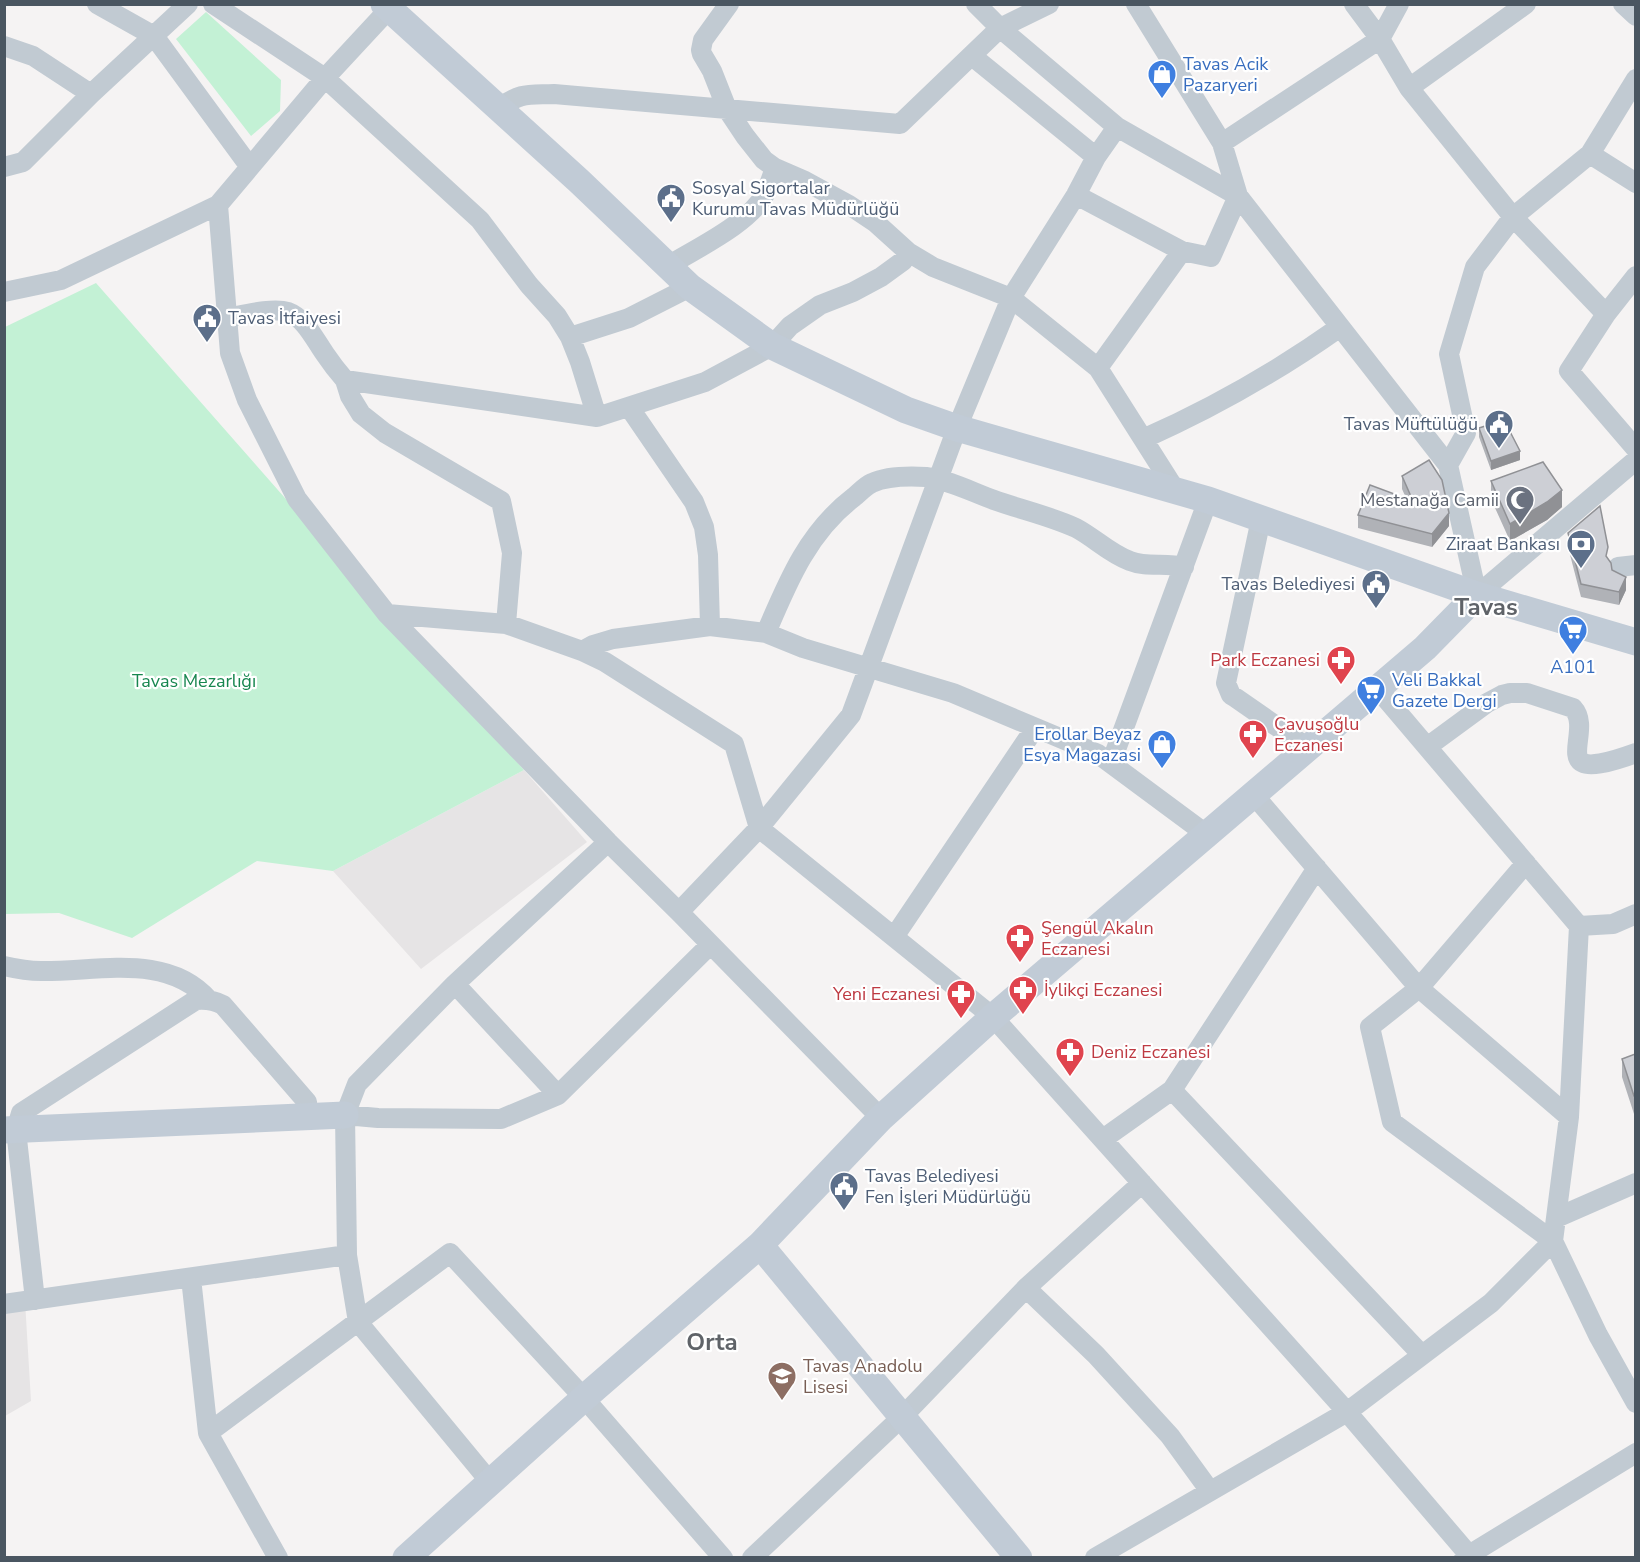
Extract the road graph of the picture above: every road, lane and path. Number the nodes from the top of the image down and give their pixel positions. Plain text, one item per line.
1 (98, 4) edge
2 (188, 4) edge
3 (213, 4) edge
4 (729, 4) edge
5 (976, 4) edge
6 (1049, 4) edge
7 (1136, 4) edge
8 (1354, 4) edge
9 (1399, 4) edge
10 (1526, 4) edge
11 (1623, 4) edge
12 (387, 7) edge
13 (1635, 16) edge
14 (1000, 28) junction
15 (154, 36) junction
16 (1380, 39) junction
17 (4, 46) edge
18 (972, 56) junction
19 (325, 78) junction
20 (1635, 79) edge
21 (1409, 88) junction
22 (91, 94) junction
23 (499, 108) junction
24 (727, 109) junction
25 (1117, 127) junction
26 (1222, 143) junction
27 (1590, 154) junction
28 (1096, 157) junction
29 (4, 167) edge
30 (250, 167) junction
31 (775, 168) junction
32 (1635, 183) edge
33 (1076, 195) junction
34 (1238, 196) junction
35 (218, 205) junction
36 (1513, 217) junction
37 (1182, 250) junction
38 (908, 252) junction
39 (668, 266) junction
40 (1635, 276) edge
41 (690, 287) junction
42 (4, 292) edge
43 (1011, 298) junction
44 (1606, 314) junction
45 (227, 318) junction
46 (1340, 327) junction
47 (570, 338) junction
48 (771, 346) junction
49 (1098, 368) junction
50 (345, 380) junction
51 (629, 407) junction
52 (597, 417) junction
53 (957, 428) junction
54 (1143, 439) junction
55 (1635, 449) edge
56 (1635, 460) edge
57 (1448, 465) junction
58 (939, 479) junction
59 (1176, 491) junction
60 (1209, 500) junction
61 (1261, 519) junction
62 (1184, 567) junction
63 (1477, 595) junction
64 (387, 614) junction
65 (506, 624) junction
66 (710, 626) junction
67 (766, 633) junction
68 (1635, 642) edge
69 (582, 651) junction
70 (869, 667) junction
71 (1377, 688) junction
72 (1035, 728) junction
73 (1427, 747) junction
74 (1308, 748) junction
75 (1635, 753) edge
76 (1110, 763) junction
77 (1253, 794) junction
78 (759, 828) junction
79 (1206, 834) junction
80 (608, 842) junction
81 (1526, 863) junction
82 (1317, 868) junction
83 (679, 912) junction
84 (1635, 914) edge
85 (1579, 926) junction
86 (894, 937) junction
87 (710, 945) junction
88 (4, 966) edge
89 (455, 984) junction
90 (1419, 988) junction
91 (209, 1000) junction
92 (993, 1017) junction
93 (1172, 1090) junction
94 (558, 1095) junction
95 (345, 1115) junction
96 (308, 1117) junction
97 (1569, 1117) junction
98 (880, 1118) junction
99 (10, 1130) edge
100 (1103, 1139) junction
101 (1143, 1183) junction
102 (1635, 1184) edge
103 (1556, 1218) junction
104 (1553, 1241) junction
105 (760, 1245) junction
106 (347, 1255) junction
107 (191, 1278) junction
108 (1026, 1288) junction
109 (35, 1300) junction
110 (4, 1304) edge
111 (358, 1322) junction
112 (1422, 1355) junction
113 (584, 1398) junction
114 (1635, 1403) edge
115 (1347, 1412) junction
116 (903, 1416) junction
117 (208, 1434) junction
118 (1634, 1460) edge
119 (491, 1483) junction
120 (1210, 1491) junction
121 (1467, 1556) edge
122 (278, 1557) edge
123 (406, 1557) edge
124 (723, 1557) edge
125 (752, 1557) edge
126 (1019, 1557) edge
127 (1095, 1557) edge

1 - 15 street
2 - 15 street
3 - 19 street
4 - 24 street
5 - 14 street
6 - 14 street
7 - 26 street
8 - 16 street
9 - 16 street
10 - 21 street
11 - 13 street
12 - 19 street
12 - 23 street
14 - 18 street
14 - 25 street
15 - 22 street
15 - 30 street
16 - 21 street
16 - 26 street
17 - 22 street
18 - 24 street
18 - 28 street
19 - 30 street
19 - 47 street
20 - 27 street
21 - 36 street
22 - 29 street
23 - 24 street
23 - 39 street
24 - 31 street
25 - 28 street
25 - 34 street
26 - 34 street
27 - 32 street
27 - 36 street
28 - 33 street
30 - 35 street
31 - 38 street
31 - 39 street
33 - 37 street
33 - 43 street
34 - 37 street
34 - 46 street
35 - 42 street
35 - 45 street
36 - 44 street
36 - 57 street
37 - 49 street
38 - 43 street
38 - 48 street
39 - 41 street
40 - 44 street
41 - 47 street
41 - 48 street
43 - 49 street
43 - 53 street
44 - 55 street
45 - 50 street
45 - 64 street
46 - 54 street
46 - 57 street
47 - 52 street
48 - 51 street
48 - 53 street
49 - 54 street
50 - 52 street
50 - 65 street
51 - 52 street
51 - 66 street
53 - 58 street
53 - 59 street
54 - 59 street
56 - 63 street
57 - 63 street
58 - 62 street
58 - 67 street
58 - 70 street
59 - 60 street
60 - 61 street
60 - 62 street
61 - 63 street
61 - 74 street
62 - 76 street
63 - 68 street
63 - 71 street
64 - 65 street
64 - 80 street
65 - 69 street
66 - 67 street
66 - 69 street
67 - 70 street
69 - 78 street
70 - 72 street
70 - 78 street
71 - 73 street
71 - 74 street
72 - 76 street
72 - 86 street
73 - 75 street
73 - 81 street
74 - 77 street
76 - 79 street
77 - 79 street
77 - 82 street
78 - 83 street
78 - 86 street
79 - 92 street
80 - 83 street
80 - 89 street
81 - 85 street
81 - 90 street
82 - 90 street
82 - 93 street
83 - 87 street
84 - 85 street
85 - 97 street
86 - 92 street
87 - 94 street
87 - 98 street
88 - 91 street
89 - 94 street
89 - 95 street
90 - 97 street
90 - 104 street
91 - 96 street
91 - 99 street
92 - 98 street
92 - 100 street
93 - 100 street
93 - 112 street
94 - 95 street
95 - 96 street
95 - 106 street
96 - 99 street
97 - 103 street
98 - 105 street
99 - 109 street
100 - 101 street
101 - 108 street
101 - 115 street
102 - 103 street
103 - 104 street
104 - 112 street
104 - 114 street
105 - 113 street
105 - 116 street
106 - 107 street
106 - 111 street
107 - 109 street
107 - 117 street
108 - 116 street
108 - 120 street
109 - 110 street
111 - 113 street
111 - 117 street
111 - 119 street
112 - 115 street
113 - 119 street
113 - 124 street
115 - 120 street
115 - 121 street
116 - 125 street
116 - 126 street
117 - 122 street
118 - 121 street
119 - 123 street
120 - 127 street

